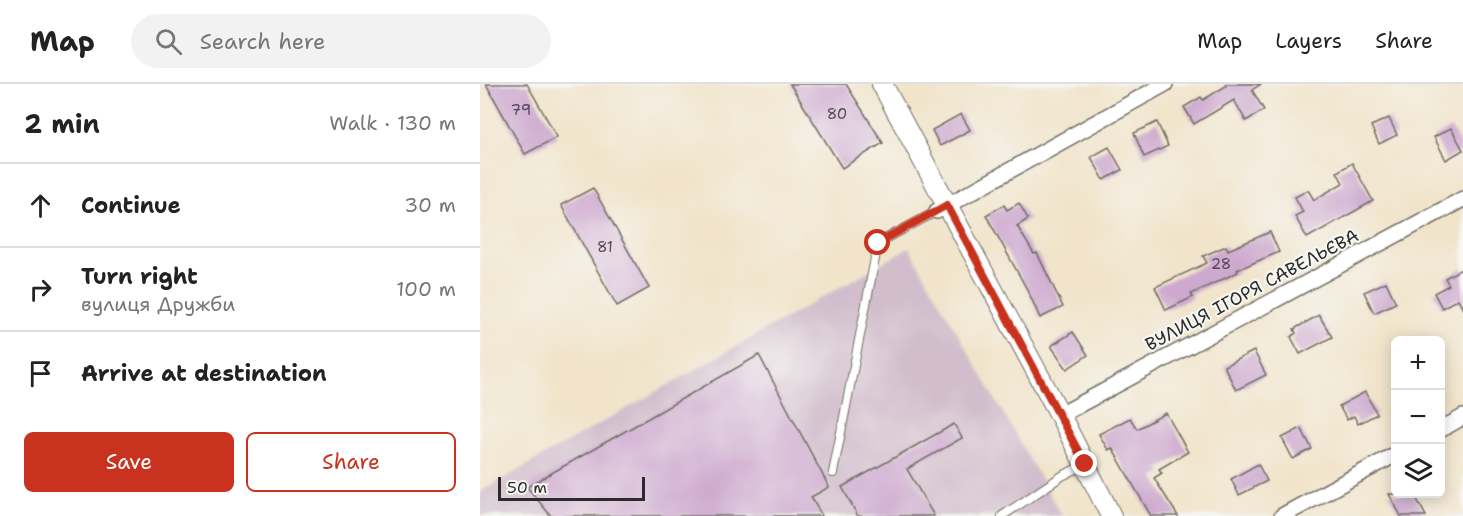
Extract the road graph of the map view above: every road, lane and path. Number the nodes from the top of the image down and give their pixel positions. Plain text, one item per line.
1 (882, 84) edge
2 (1165, 84) edge
3 (1463, 199) edge
4 (942, 208) junction
5 (1060, 415) junction
6 (1463, 417) edge
7 (1445, 427) edge
8 (1391, 456) edge
9 (1085, 464) junction
10 (833, 473) dead end
11 (1002, 516) edge
12 (1112, 516) edge
13 (1282, 516) edge

1 - 4 street
2 - 4 street
3 - 5 street, ВУЛИЦЯ ІГОРЯ САВЕЛЬЄВА
4 - 5 street
4 - 10 lane
5 - 9 street
6 - 7 street
8 - 13 street
9 - 11 lane
9 - 12 street

